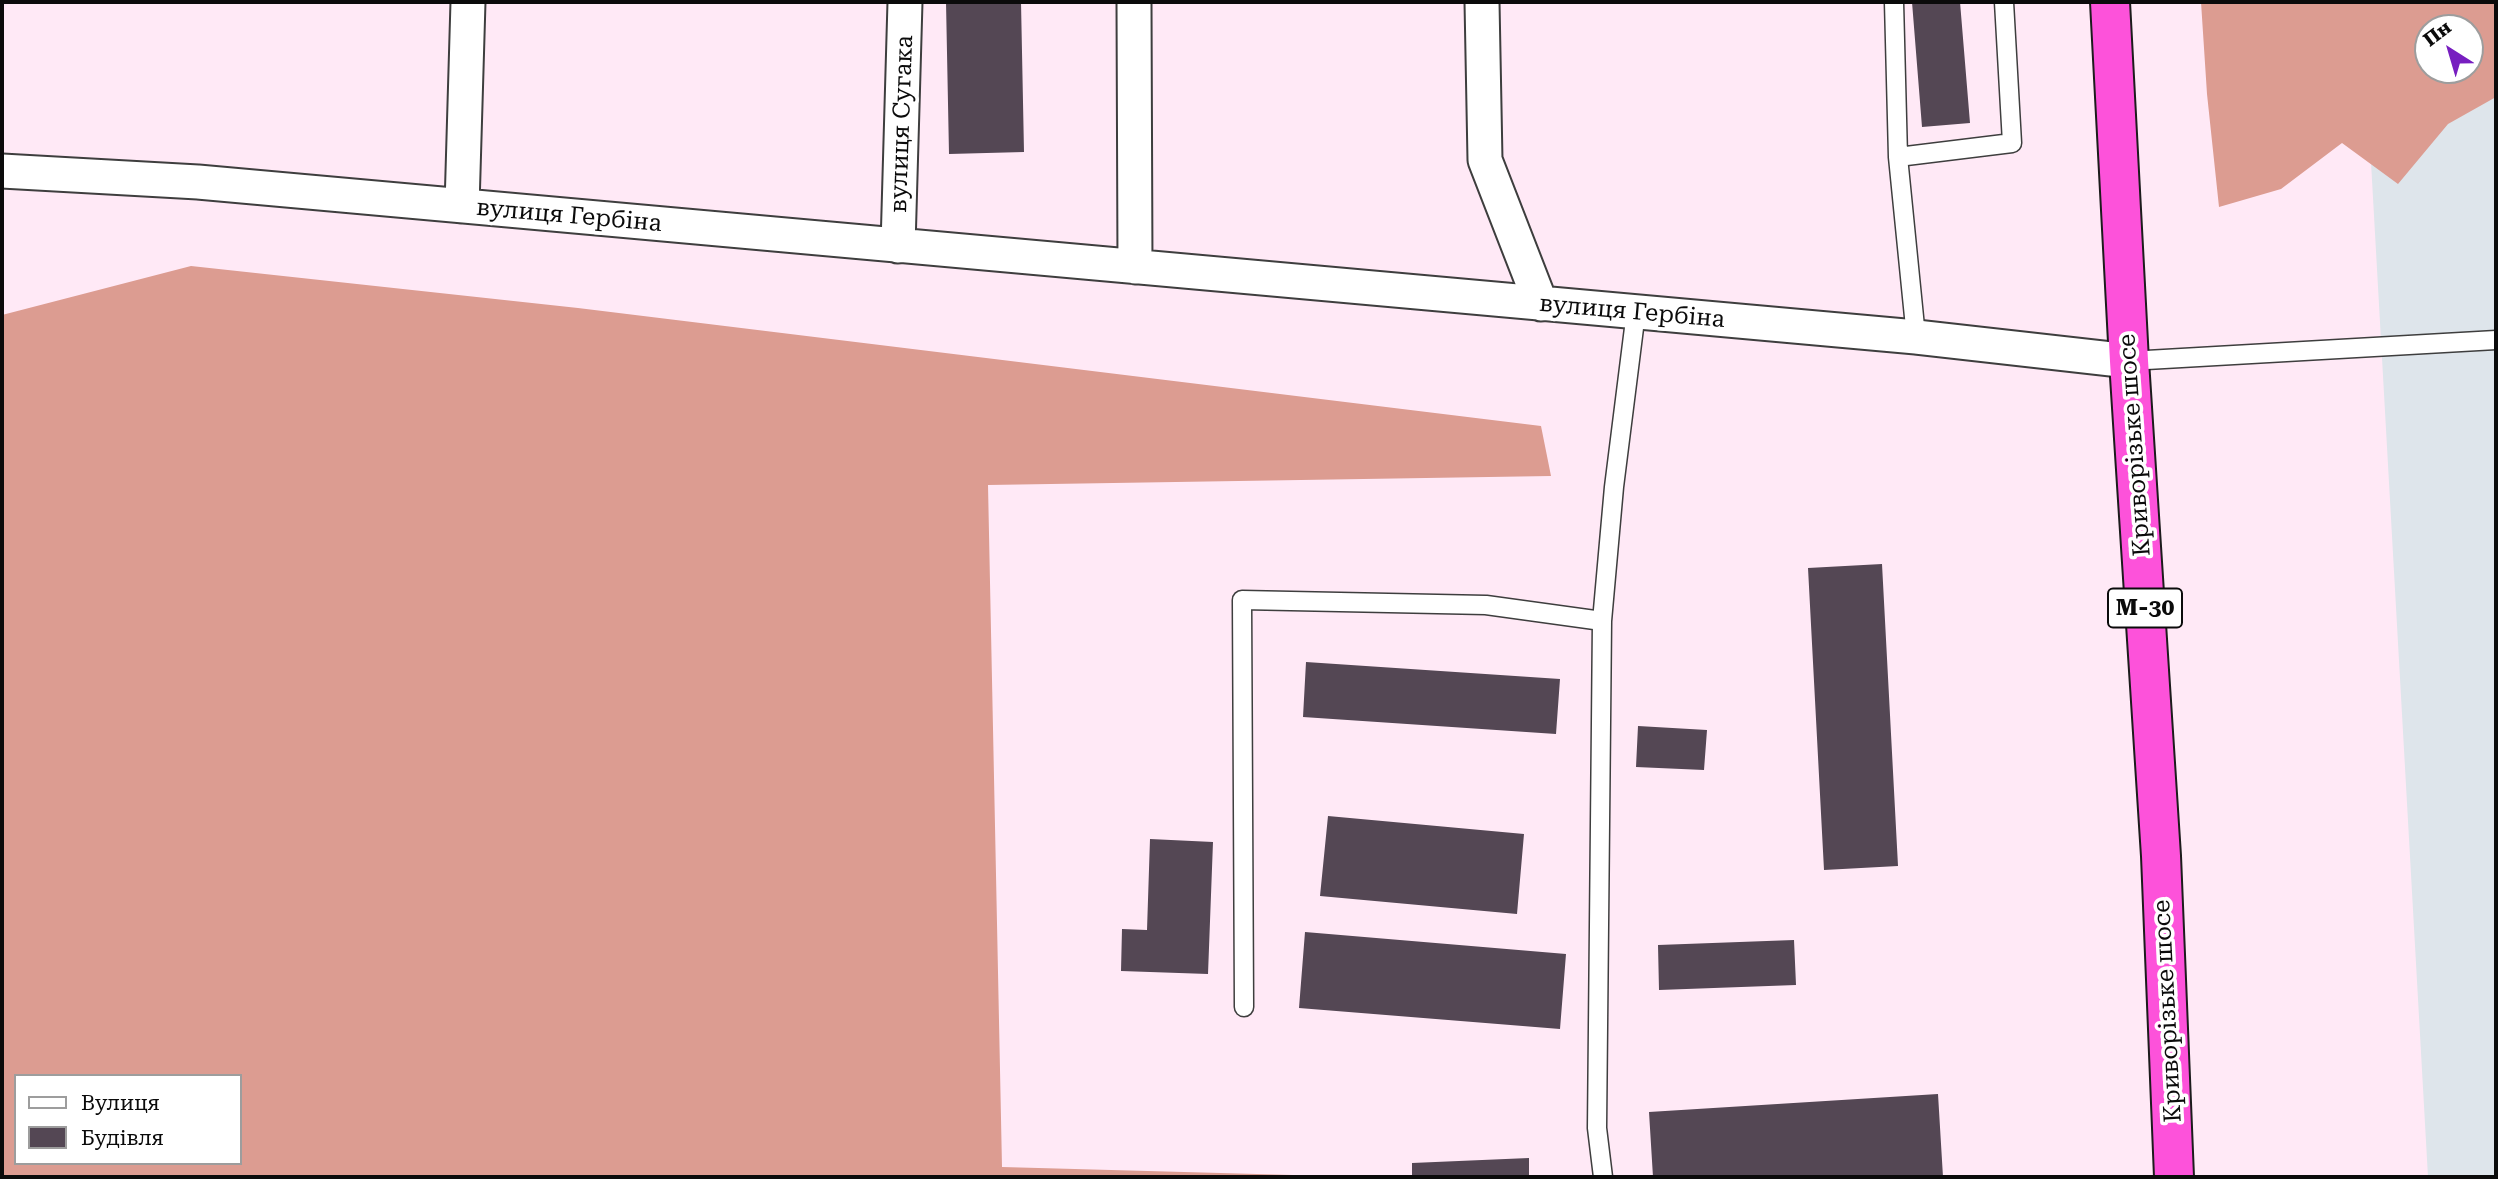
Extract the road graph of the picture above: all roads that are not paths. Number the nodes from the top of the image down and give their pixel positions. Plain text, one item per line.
1 (468, 2) edge
2 (905, 2) edge
3 (1134, 2) edge
4 (1482, 2) edge
5 (1894, 2) edge
6 (2004, 2) edge
7 (2110, 2) edge
8 (1898, 157) junction
9 (2, 171) edge
10 (463, 206) junction
11 (898, 246) junction
12 (1135, 267) junction
13 (1541, 304) junction
14 (1636, 312) junction
15 (1916, 337) junction
16 (2496, 340) edge
17 (2129, 361) junction
18 (1602, 621) junction
19 (1244, 1007) dead end
20 (1603, 1177) edge
21 (2176, 1177) edge

1 - 10 street
2 - 11 street, вулиця Сугака
3 - 12 street
4 - 13 street
5 - 8 lane
6 - 8 lane
7 - 17 highway, Криворізьке шосе / М-30
8 - 15 lane
9 - 10 street, вулиця Гербіна
10 - 11 street, вулиця Гербіна
11 - 12 street, вулиця Гербіна
12 - 13 street, вулиця Гербіна
13 - 14 street, вулиця Гербіна
14 - 15 street, вулиця Гербіна
14 - 18 lane
15 - 17 street, вулиця Гербіна
16 - 17 lane
17 - 21 highway, Криворізьке шосе / М-30
18 - 19 lane
18 - 20 lane

